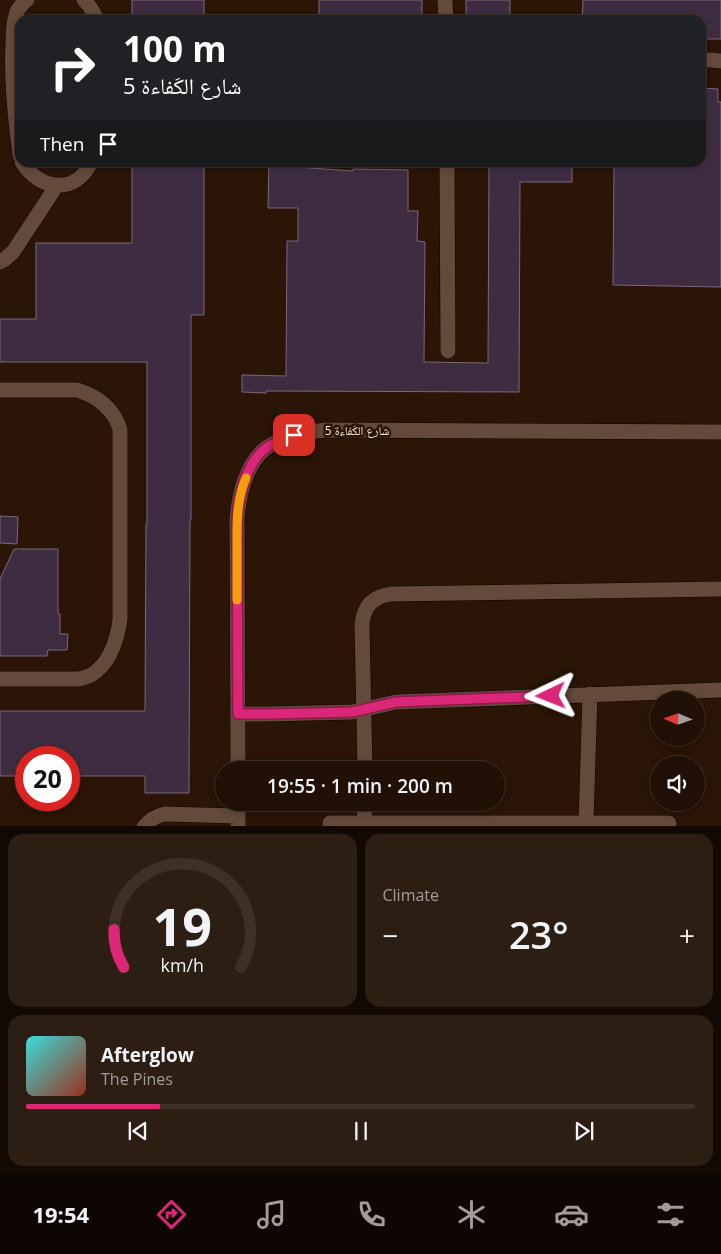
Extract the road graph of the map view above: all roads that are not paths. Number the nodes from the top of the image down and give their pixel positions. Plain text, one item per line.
1 (27, 0) edge
2 (84, 0) edge
3 (446, 0) edge
4 (95, 15) edge
5 (446, 15) edge
6 (7, 25) edge
7 (706, 60) edge
8 (721, 62) edge
9 (15, 108) edge
10 (25, 167) edge
11 (89, 167) edge
12 (446, 167) edge
13 (57, 185) junction
14 (0, 262) edge
15 (448, 350) dead end
16 (0, 390) edge
17 (721, 432) edge
18 (721, 589) edge
19 (0, 679) edge
20 (721, 690) edge
21 (590, 694) junction
22 (364, 709) junction
23 (238, 714) junction
24 (238, 761) edge
25 (365, 761) edge
26 (365, 811) edge
27 (238, 815) edge
28 (669, 822) dead end
29 (330, 823) dead end
30 (364, 823) junction
31 (586, 823) junction
32 (144, 826) edge

1 - 6 lane
2 - 4 lane
3 - 5 lane
6 - 9 lane
7 - 8 lane
10 - 13 lane
11 - 13 lane
12 - 15 lane
13 - 14 lane
16 - 19 lane
17 - 23 lane, شارع الكَفاءة 5
18 - 22 lane
20 - 21 lane
21 - 22 lane
21 - 31 lane
22 - 23 lane
22 - 25 lane
23 - 24 lane, شارع الكَفاءة 5
26 - 30 lane
27 - 32 lane
28 - 31 lane
29 - 30 lane
30 - 31 lane

